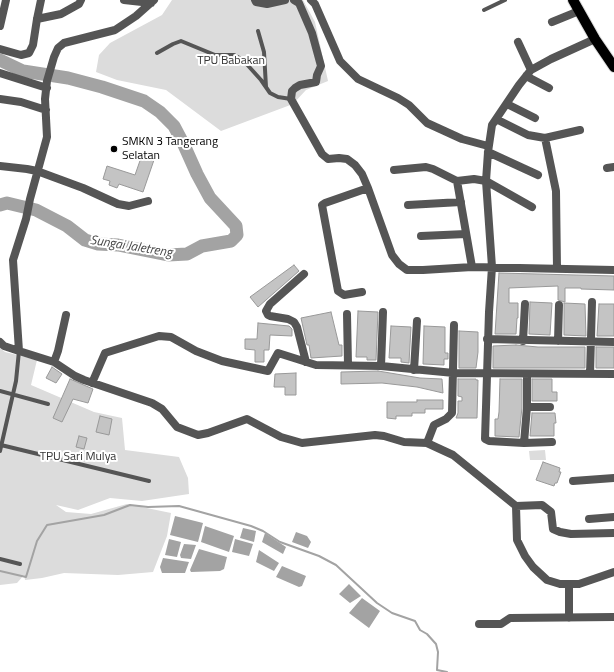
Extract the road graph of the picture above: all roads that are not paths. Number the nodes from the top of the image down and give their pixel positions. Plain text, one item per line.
1 (6, 0) edge
2 (41, 0) edge
3 (81, 0) edge
4 (124, 0) edge
5 (255, 0) edge
6 (285, 0) edge
7 (294, 0) edge
8 (311, 0) edge
9 (505, 0) edge
10 (572, 0) edge
11 (152, 1) edge
12 (484, 10) dead end
13 (579, 11) junction
14 (37, 19) junction
15 (552, 22) dead end
16 (0, 26) edge
17 (258, 31) dead end
18 (595, 39) junction
19 (518, 42) dead end
20 (0, 49) edge
21 (157, 52) dead end
22 (614, 67) edge
23 (0, 73) edge
24 (528, 73) junction
25 (47, 85) junction
26 (266, 88) junction
27 (549, 88) dead end
28 (0, 99) edge
29 (291, 99) junction
30 (507, 104) junction
31 (46, 110) junction
32 (496, 118) junction
33 (535, 118) dead end
34 (580, 130) dead end
35 (545, 138) junction
36 (488, 149) junction
37 (0, 166) edge
38 (394, 170) dead end
39 (37, 171) junction
40 (538, 175) dead end
41 (457, 181) junction
42 (486, 181) junction
43 (368, 188) junction
44 (148, 201) dead end
45 (461, 202) junction
46 (408, 206) dead end
47 (532, 207) dead end
48 (466, 234) junction
49 (421, 236) dead end
50 (472, 267) junction
51 (492, 267) junction
52 (557, 269) junction
53 (614, 270) edge
54 (304, 274) dead end
55 (362, 292) dead end
56 (592, 302) dead end
57 (525, 304) dead end
58 (559, 305) dead end
59 (384, 312) dead end
60 (347, 314) dead end
61 (66, 315) dead end
62 (417, 321) dead end
63 (454, 325) dead end
64 (488, 339) junction
65 (558, 340) junction
66 (523, 341) junction
67 (592, 341) junction
68 (0, 342) edge
69 (614, 342) edge
70 (19, 351) junction
71 (54, 362) junction
72 (306, 362) junction
73 (348, 365) junction
74 (381, 366) junction
75 (414, 370) junction
76 (454, 373) junction
77 (487, 374) junction
78 (527, 374) junction
79 (590, 374) junction
80 (614, 374) edge
81 (92, 383) junction
82 (0, 391) edge
83 (13, 394) junction
84 (48, 404) dead end
85 (527, 407) junction
86 (550, 407) dead end
87 (552, 442) dead end
88 (427, 443) junction
89 (524, 443) junction
90 (1, 445) junction
91 (0, 451) edge
92 (614, 478) edge
93 (149, 481) dead end
94 (573, 481) dead end
95 (516, 506) junction
96 (614, 517) edge
97 (589, 519) dead end
98 (614, 533) edge
99 (0, 559) edge
100 (20, 564) dead end
101 (614, 572) edge
102 (569, 585) junction
103 (614, 617) edge
104 (569, 618) junction
105 (479, 624) dead end

1 - 16 street
2 - 14 street
3 - 14 street
4 - 11 street
5 - 6 street
7 - 29 street
8 - 36 street
9 - 12 lane
10 - 13 main road
11 - 25 street
13 - 15 street
13 - 18 main road
14 - 20 street
17 - 26 lane
18 - 22 main road
18 - 24 street
19 - 24 street
21 - 26 lane
23 - 25 street
24 - 27 street
24 - 30 street
25 - 31 street
26 - 29 lane
28 - 31 street
29 - 43 street
30 - 32 street
30 - 33 street
31 - 39 street
32 - 35 street
32 - 36 street
34 - 35 street
35 - 52 street
36 - 40 street
36 - 42 street
37 - 39 street
38 - 41 street
39 - 44 street
39 - 70 street
41 - 42 street
41 - 45 street
42 - 47 street
42 - 51 street
43 - 50 street
43 - 55 street
45 - 46 street
45 - 48 street
48 - 49 street
48 - 50 street
50 - 51 street
51 - 52 street
51 - 64 street
52 - 53 street
54 - 72 street
56 - 67 street
57 - 66 street
58 - 65 street
59 - 74 street
60 - 73 street
61 - 71 street
62 - 75 street
63 - 76 street
64 - 66 street
64 - 77 street
65 - 66 street
65 - 67 street
67 - 69 street
67 - 79 street
68 - 70 street
70 - 71 street
70 - 83 lane
71 - 81 street
72 - 73 street
72 - 81 street
73 - 74 street
74 - 75 street
75 - 76 street
76 - 77 street
76 - 88 street
77 - 78 street
77 - 89 street
78 - 79 street
78 - 85 street
79 - 80 street
81 - 88 street
82 - 83 lane
83 - 84 lane
83 - 90 lane
85 - 86 street
85 - 89 street
87 - 89 street
88 - 95 street
90 - 91 lane
90 - 93 lane
92 - 94 street
95 - 98 street
95 - 102 street
96 - 97 street
99 - 100 lane
101 - 102 street
102 - 104 street
103 - 104 street
104 - 105 street

